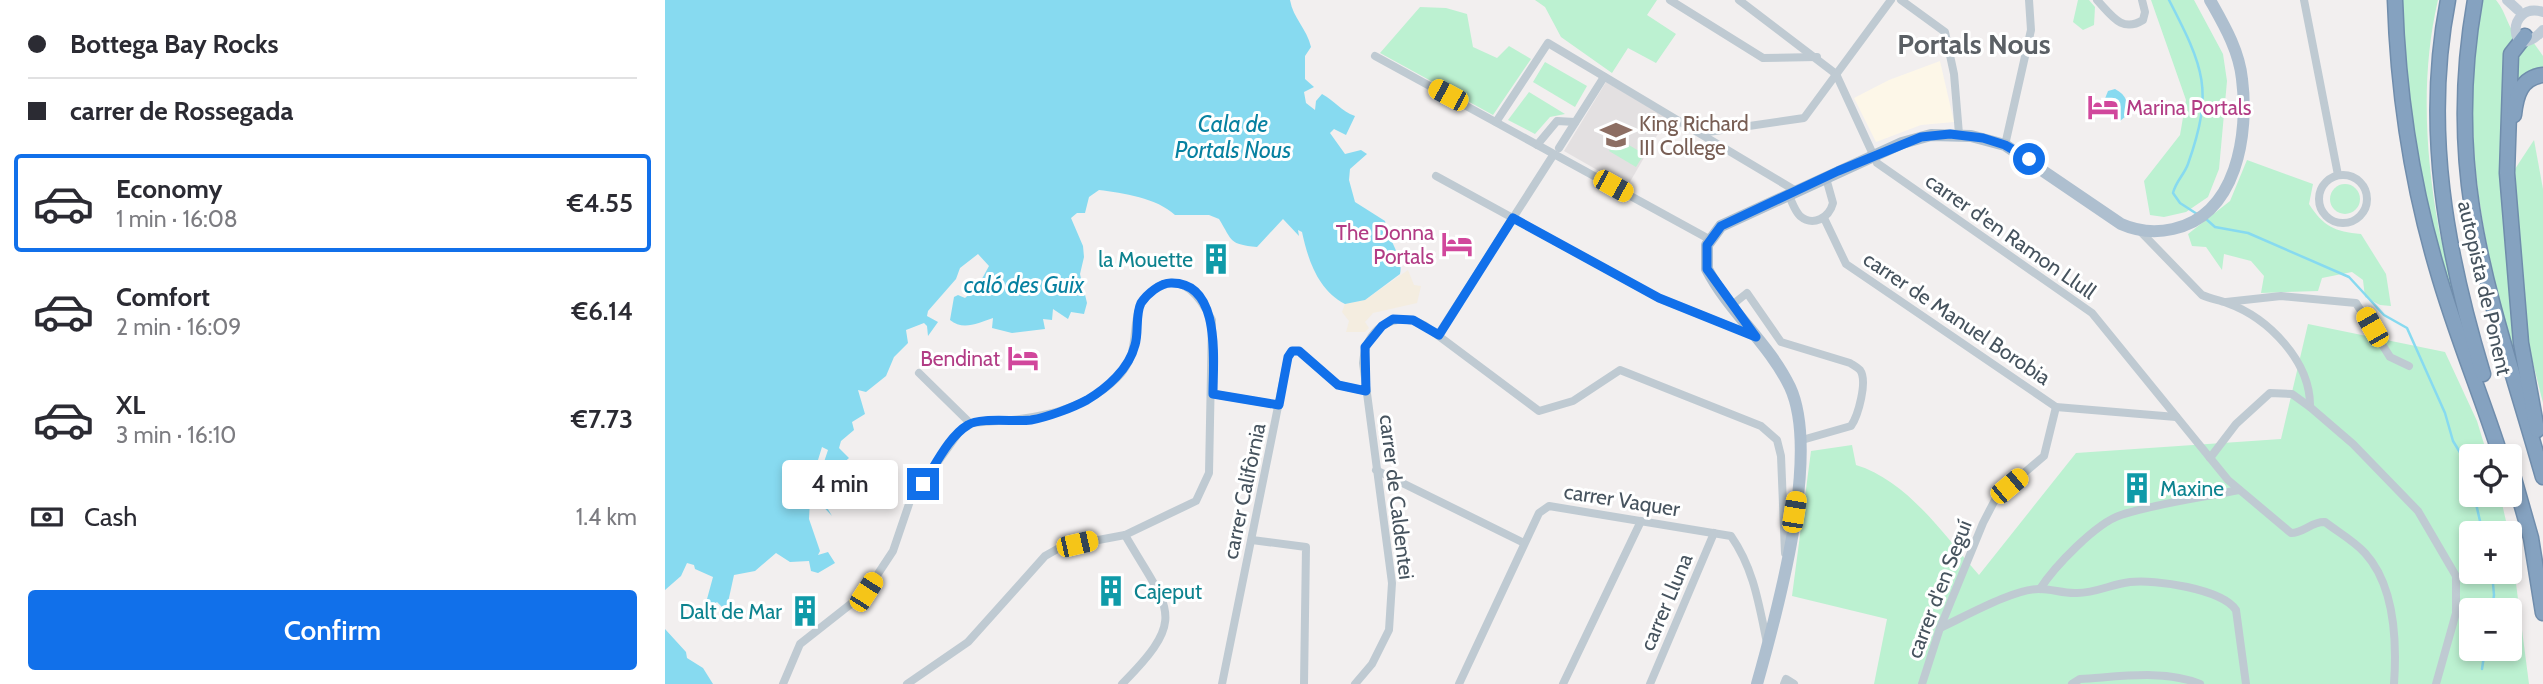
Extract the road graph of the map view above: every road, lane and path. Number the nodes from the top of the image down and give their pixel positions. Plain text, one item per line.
1 (1670, 0) edge
2 (1739, 0) edge
3 (1891, 0) edge
4 (1901, 0) edge
5 (2029, 0) edge
6 (2097, 0) edge
7 (2142, 0) edge
8 (2210, 0) edge
9 (2304, 0) edge
10 (2395, 0) edge
11 (2448, 0) edge
12 (2475, 0) edge
13 (2507, 0) edge
14 (2518, 10) junction
15 (2543, 12) edge
16 (2537, 35) edge
17 (1375, 56) dead end
18 (1817, 57) junction
19 (1836, 74) junction
20 (2543, 75) edge
21 (1604, 77) junction
22 (1496, 122) junction
23 (1575, 122) junction
24 (1701, 133) junction
25 (1959, 134) junction
26 (1537, 145) junction
27 (2005, 145) junction
28 (1559, 148) dead end
29 (1873, 156) junction
30 (1552, 157) dead end
31 (2338, 175) junction
32 (1436, 176) dead end
33 (1826, 178) junction
34 (2509, 186) junction
35 (1792, 192) junction
36 (1513, 218) junction
37 (1823, 218) junction
38 (2139, 230) junction
39 (1709, 239) junction
40 (2226, 302) junction
41 (1732, 305) junction
42 (1439, 335) junction
43 (1756, 337) junction
44 (2409, 366) dead end
45 (919, 373) dead end
46 (1366, 391) junction
47 (1213, 394) junction
48 (1279, 405) junction
49 (2056, 407) junction
50 (2309, 407) junction
51 (2176, 417) junction
52 (970, 423) junction
53 (1802, 440) junction
54 (2497, 444) edge
55 (2505, 444) edge
56 (2210, 458) junction
57 (1376, 470) junction
58 (2541, 470) edge
59 (2239, 489) junction
60 (2514, 507) edge
61 (2521, 507) edge
62 (1641, 521) junction
63 (1714, 533) junction
64 (1125, 535) junction
65 (1252, 540) junction
66 (1524, 543) junction
67 (1786, 563) junction
68 (2538, 578) junction
69 (2040, 589) junction
70 (2543, 614) edge
71 (1940, 628) junction
72 (1767, 646) junction
73 (783, 684) edge
74 (907, 684) edge
75 (1122, 684) edge
76 (1221, 684) edge
77 (1304, 684) edge
78 (1355, 684) edge
79 (1459, 684) edge
80 (1563, 684) edge
81 (1650, 684) edge
82 (1757, 684) edge
83 (1784, 684) edge
84 (1794, 684) edge
85 (1922, 684) edge
86 (2072, 684) edge
87 (2200, 684) edge
88 (2246, 684) edge
89 (2394, 684) edge
90 (2436, 684) edge

1 - 18 street
2 - 18 street
3 - 19 street
4 - 25 street
5 - 27 street
6 - 7 street
8 - 38 main road
9 - 31 street
10 - 54 highway
11 - 55 highway, autopista de Ponent
12 - 58 highway, autopista de Ponent
13 - 14 street
14 - 15 street
14 - 16 street
16 - 34 highway
17 - 22 street
18 - 19 street
19 - 24 street
19 - 29 street
20 - 34 highway
21 - 22 street
21 - 23 street
21 - 24 street
22 - 26 street
23 - 26 street
23 - 28 street
24 - 35 street
25 - 27 main road
25 - 29 main road
26 - 39 street
27 - 38 main road
29 - 33 main road
29 - 51 street, carrer d'en Ramon Llull
30 - 36 street
31 - 31 street
32 - 36 street
33 - 35 main road
33 - 37 street
34 - 58 highway
35 - 37 street
35 - 39 main road
36 - 42 street
36 - 43 street
37 - 49 street, carrer de Manuel Borobia
38 - 40 street
39 - 41 main road
40 - 44 street
40 - 50 street
41 - 43 main road
41 - 53 street
42 - 46 street, carrer de Caldentei
42 - 67 street
43 - 53 main road
45 - 52 street
46 - 48 street, carrer Califòrnia
46 - 57 street, carrer de Caldentei
47 - 48 street
47 - 52 street
47 - 64 street
48 - 65 street, carrer Califòrnia
49 - 51 street
49 - 71 street, carrer d'en Seguí
50 - 56 street
50 - 90 street
51 - 56 street, carrer d'en Ramon Llull
52 - 73 street
53 - 67 main road
56 - 59 street, carrer d'en Ramon Llull
57 - 66 street
57 - 78 street, carrer de Caldentei
59 - 69 street
59 - 89 street, carrer d'en Ramon Llull
60 - 68 highway
61 - 68 highway, autopista de Ponent
62 - 63 street, carrer Vaquer
62 - 66 street, carrer Vaquer
62 - 80 street
63 - 72 street, carrer Vaquer
63 - 81 street, carrer Lluna
64 - 74 street
64 - 75 street
65 - 76 street, carrer Califòrnia
65 - 77 street
66 - 79 street, carrer Vaquer
67 - 72 main road
68 - 70 highway, autopista de Ponent
69 - 71 street
69 - 88 street
71 - 85 street, carrer d'en Seguí
72 - 82 main road
83 - 84 street
86 - 87 street

